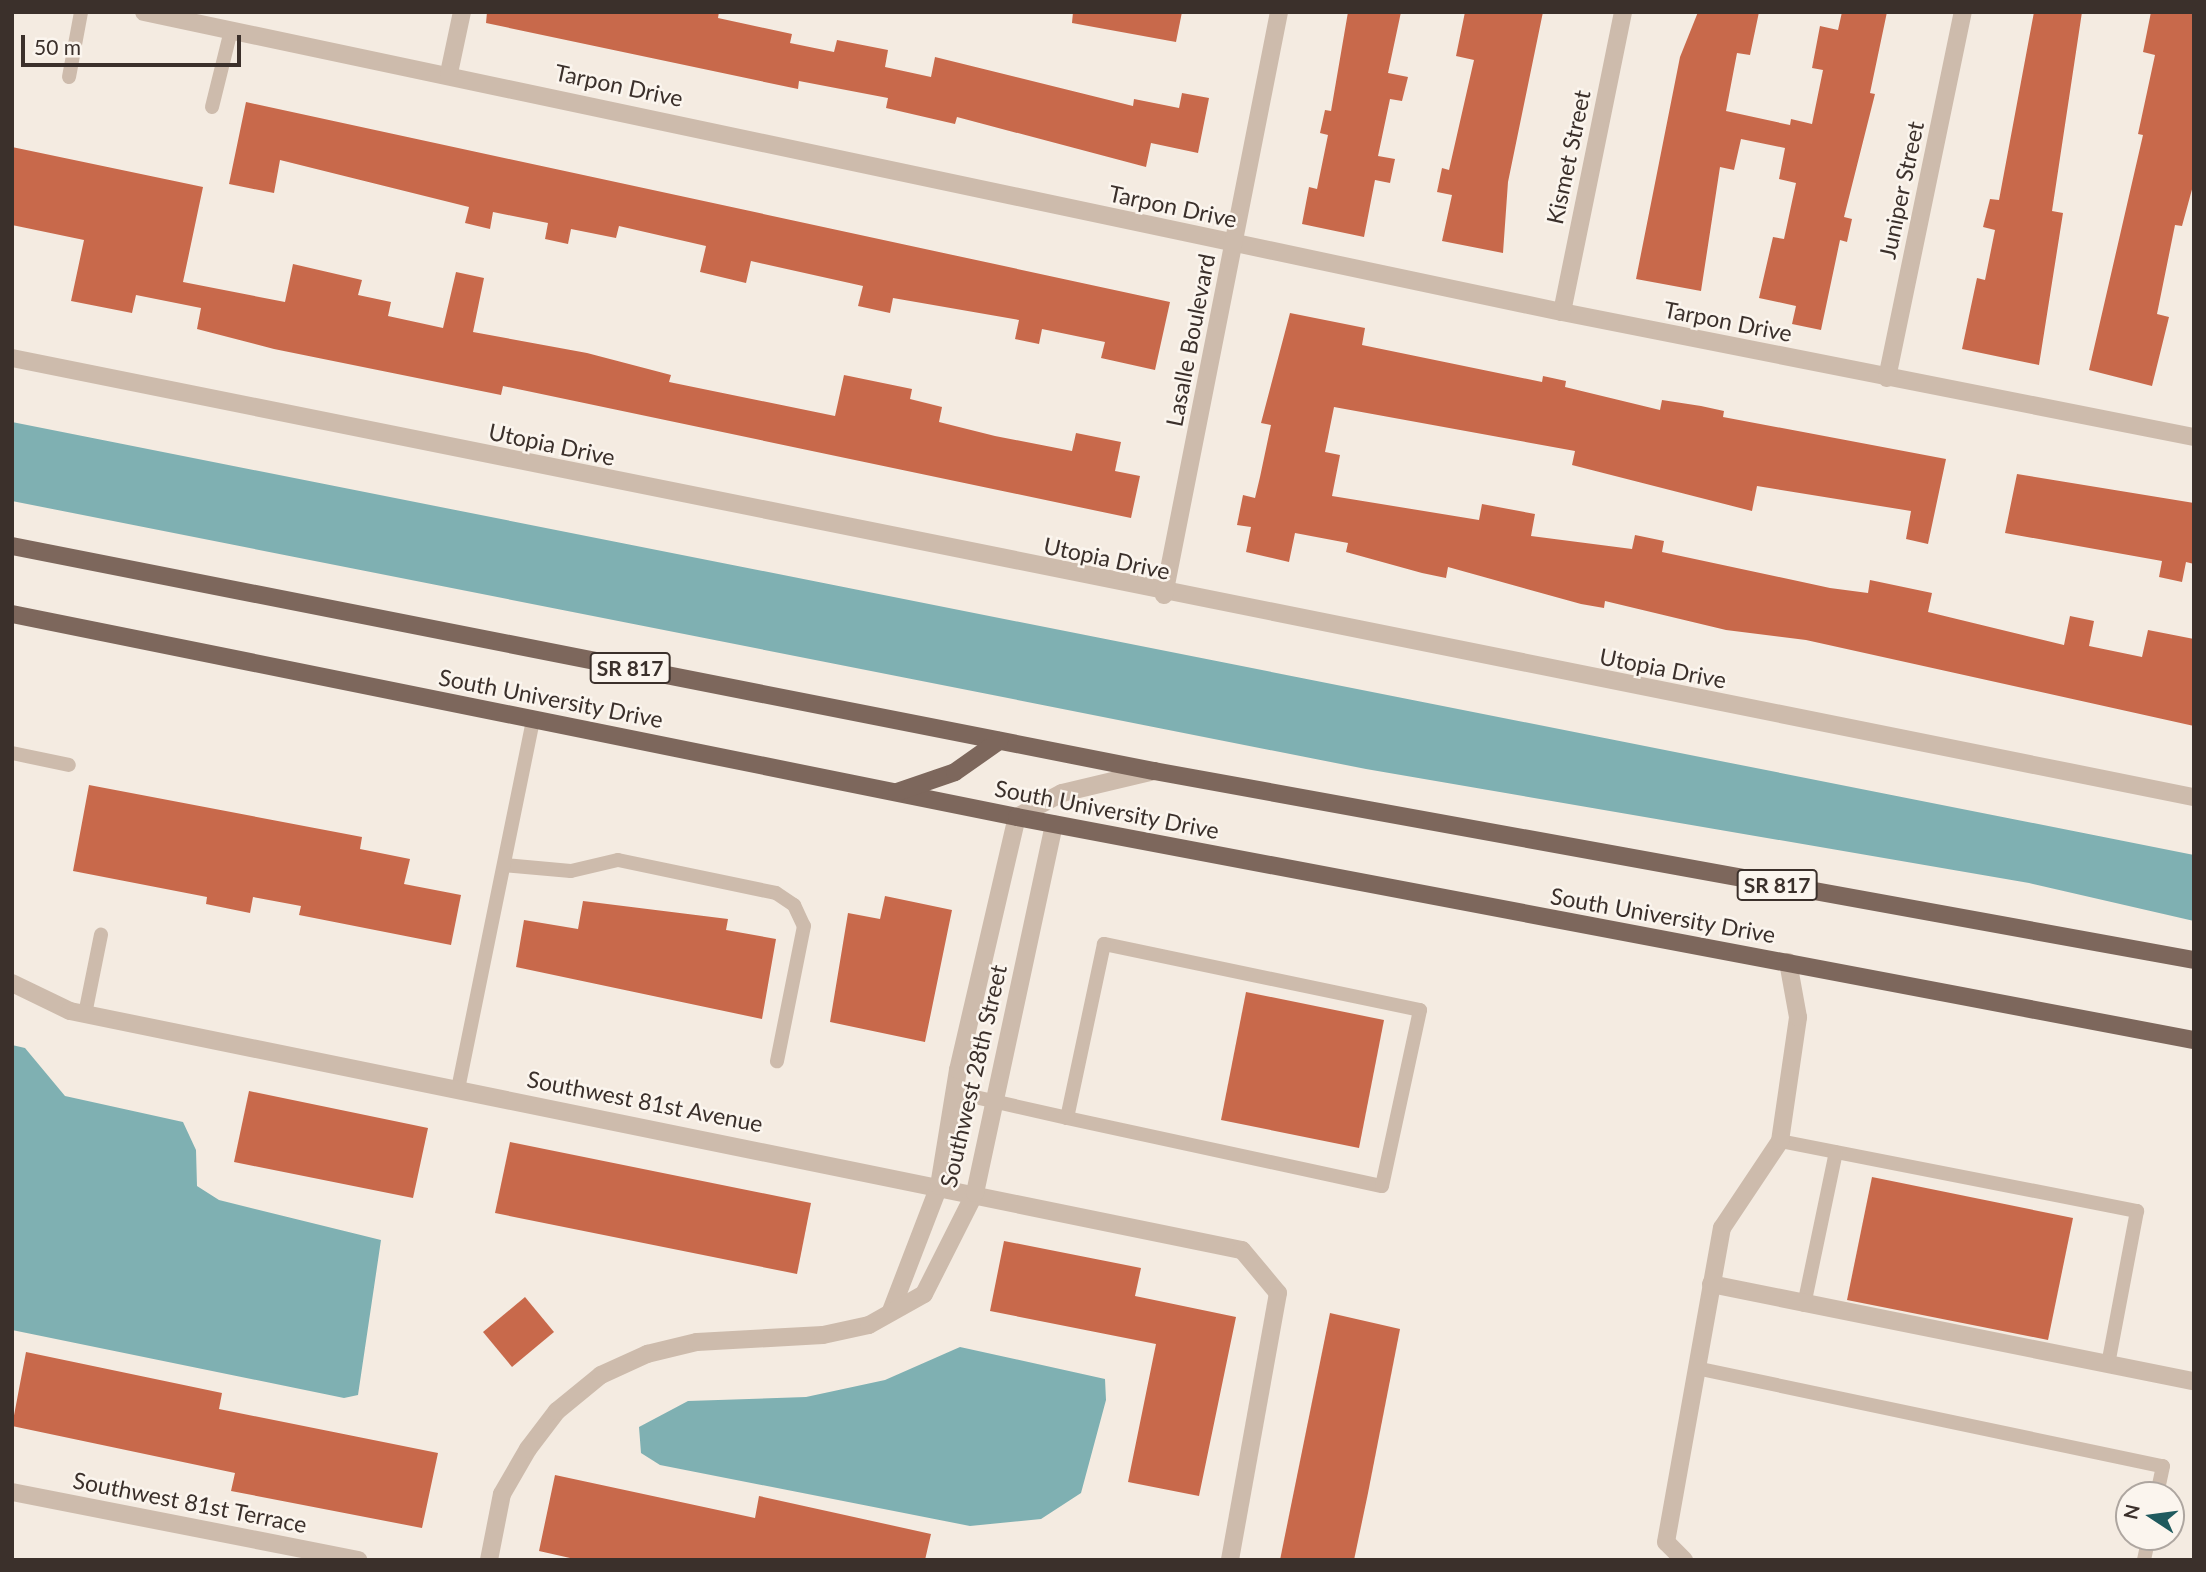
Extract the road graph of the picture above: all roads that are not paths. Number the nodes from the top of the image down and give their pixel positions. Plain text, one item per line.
1 (82, 12) edge
2 (144, 12) edge
3 (462, 12) edge
4 (1279, 12) edge
5 (1623, 12) edge
6 (1963, 12) edge
7 (231, 30) junction
8 (449, 73) junction
9 (69, 77) dead end
10 (212, 107) dead end
11 (1234, 244) junction
12 (1562, 312) junction
13 (12, 358) edge
14 (1887, 378) junction
15 (2194, 437) edge
16 (12, 546) edge
17 (1164, 594) junction
18 (12, 614) edge
19 (533, 720) junction
20 (999, 741) junction
21 (12, 753) edge
22 (69, 765) dead end
23 (1154, 771) junction
24 (897, 792) junction
25 (2194, 797) edge
26 (1017, 817) junction
27 (1054, 824) junction
28 (504, 865) junction
29 (101, 935) dead end
30 (2194, 960) edge
31 (1788, 962) junction
32 (12, 983) edge
33 (85, 1014) junction
34 (2194, 1041) edge
35 (777, 1061) dead end
36 (458, 1089) junction
37 (953, 1092) junction
38 (994, 1102) junction
39 (1068, 1118) junction
40 (1780, 1141) junction
41 (1836, 1152) junction
42 (939, 1186) junction
43 (975, 1193) junction
44 (1711, 1284) junction
45 (1804, 1305) junction
46 (891, 1311) junction
47 (2108, 1364) junction
48 (1696, 1368) junction
49 (2194, 1381) edge
50 (2159, 1481) edge
51 (12, 1492) edge
52 (358, 1560) edge
53 (489, 1560) edge
54 (1230, 1560) edge
55 (1684, 1560) edge

1 - 9 lane
2 - 7 street, Tarpon Drive
3 - 8 street
4 - 11 street, Lasalle Boulevard
5 - 12 street, Kismet Street
6 - 14 street, Juniper Street
7 - 8 street, Tarpon Drive
7 - 10 lane
8 - 11 street, Tarpon Drive
11 - 12 street, Tarpon Drive
11 - 17 street, Lasalle Boulevard
12 - 14 street, Tarpon Drive
13 - 17 street, Utopia Drive
14 - 15 street, Tarpon Drive
16 - 20 main road, South University Drive / SR 817
17 - 25 street, Utopia Drive
18 - 19 main road, South University Drive
19 - 24 main road, South University Drive
19 - 28 lane
20 - 23 main road, South University Drive / SR 817
20 - 24 main road
21 - 22 lane
23 - 26 street
23 - 30 main road, South University Drive / SR 817
24 - 26 main road, South University Drive
26 - 27 main road, South University Drive
26 - 37 street, Southwest 28th Street
27 - 31 main road, South University Drive
27 - 38 street, Southwest 28th Street
28 - 35 lane
28 - 36 lane
29 - 33 lane
31 - 34 main road, South University Drive
31 - 40 street
32 - 33 street, Southwest 81st Avenue
33 - 36 street, Southwest 81st Avenue
36 - 42 street, Southwest 81st Avenue
37 - 38 lane
37 - 42 street, Southwest 28th Street
38 - 39 lane
38 - 43 street, Southwest 28th Street
39 - 39 lane
40 - 41 lane
40 - 44 street
41 - 45 lane
41 - 47 lane
42 - 43 street, Southwest 81st Avenue
42 - 46 street, Southwest 28th Street
43 - 46 street, Southwest 28th Street
43 - 54 street, Southwest 81st Avenue
44 - 45 street
44 - 48 street
45 - 47 street
46 - 53 street, Southwest 28th Street
47 - 49 street
48 - 50 lane
48 - 55 street
51 - 52 street, Southwest 81st Terrace

